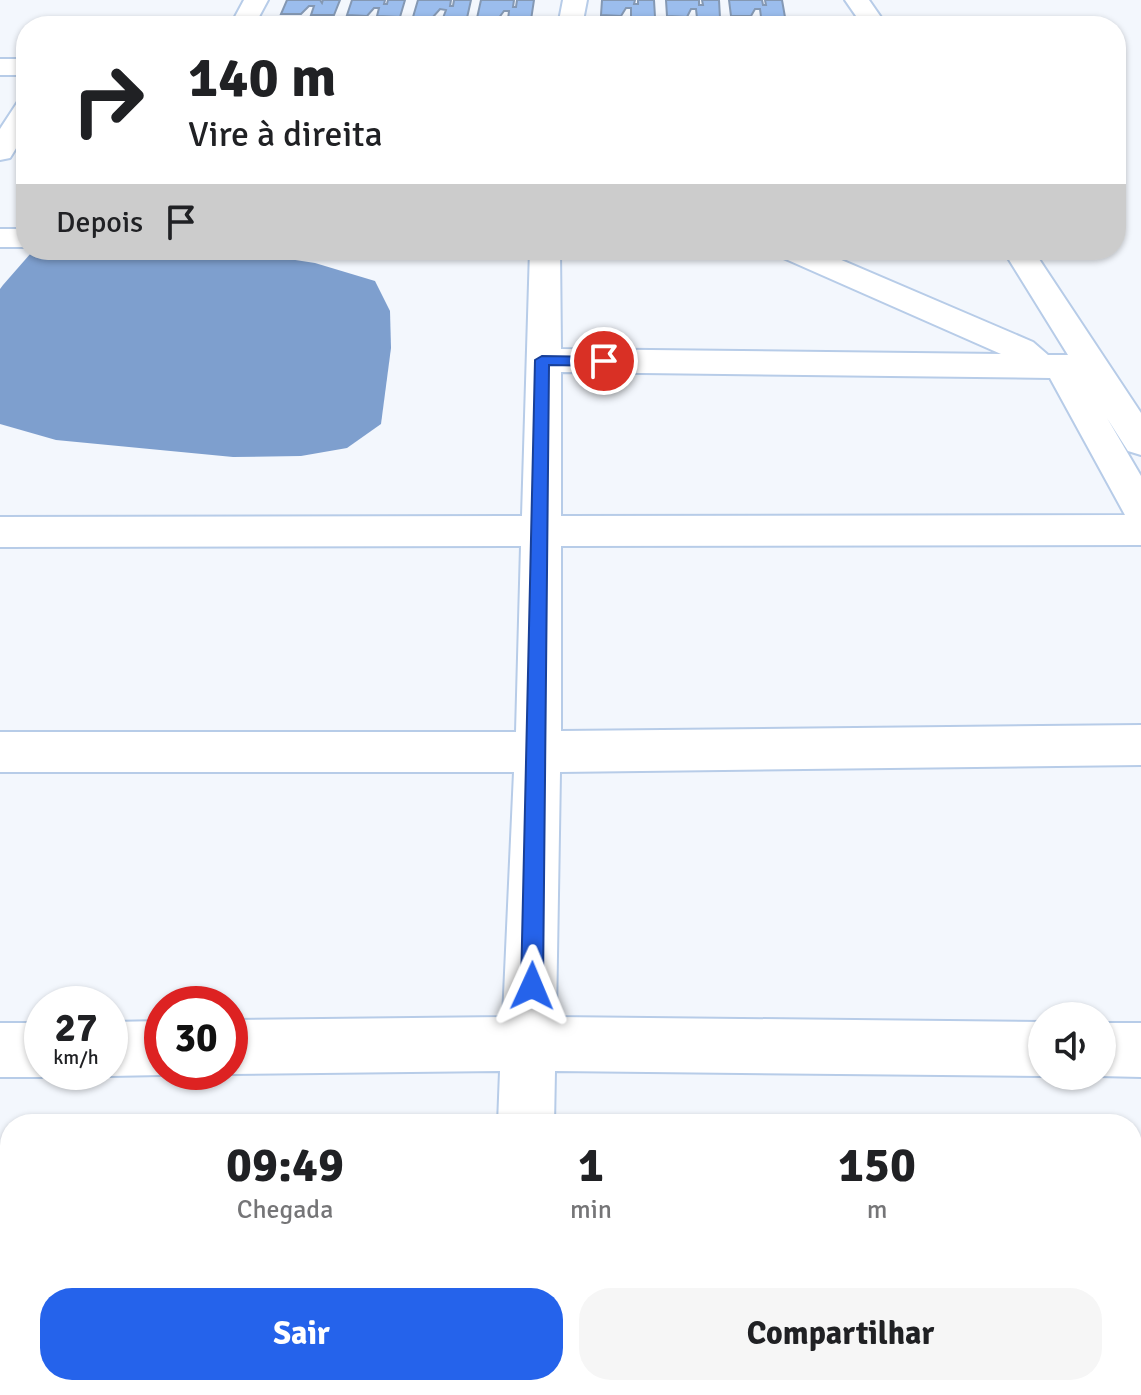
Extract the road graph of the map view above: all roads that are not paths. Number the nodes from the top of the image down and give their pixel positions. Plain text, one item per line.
1 (16, 87) edge
2 (0, 115) edge
3 (16, 132) edge
4 (3, 162) edge
5 (545, 260) edge
6 (815, 260) edge
7 (1022, 260) edge
8 (542, 360) junction
9 (1066, 368) junction
10 (1141, 442) edge
11 (1141, 510) edge
12 (1141, 530) edge
13 (0, 532) edge
14 (541, 533) junction
15 (1141, 745) edge
16 (0, 752) edge
17 (538, 752) junction
18 (531, 1044) junction
19 (248, 1047) edge
20 (1028, 1049) edge
21 (0, 1050) edge
22 (24, 1050) edge
23 (1116, 1050) edge
24 (1141, 1050) edge
25 (527, 1114) edge

1 - 2 street
3 - 4 street
5 - 8 street
6 - 9 street
7 - 9 street
8 - 9 street
8 - 14 street
9 - 10 street
9 - 11 street
12 - 14 street
13 - 14 street
14 - 17 street
15 - 17 street
16 - 17 street
17 - 18 street
18 - 19 street
18 - 20 street
18 - 25 street
21 - 22 street
23 - 24 street

